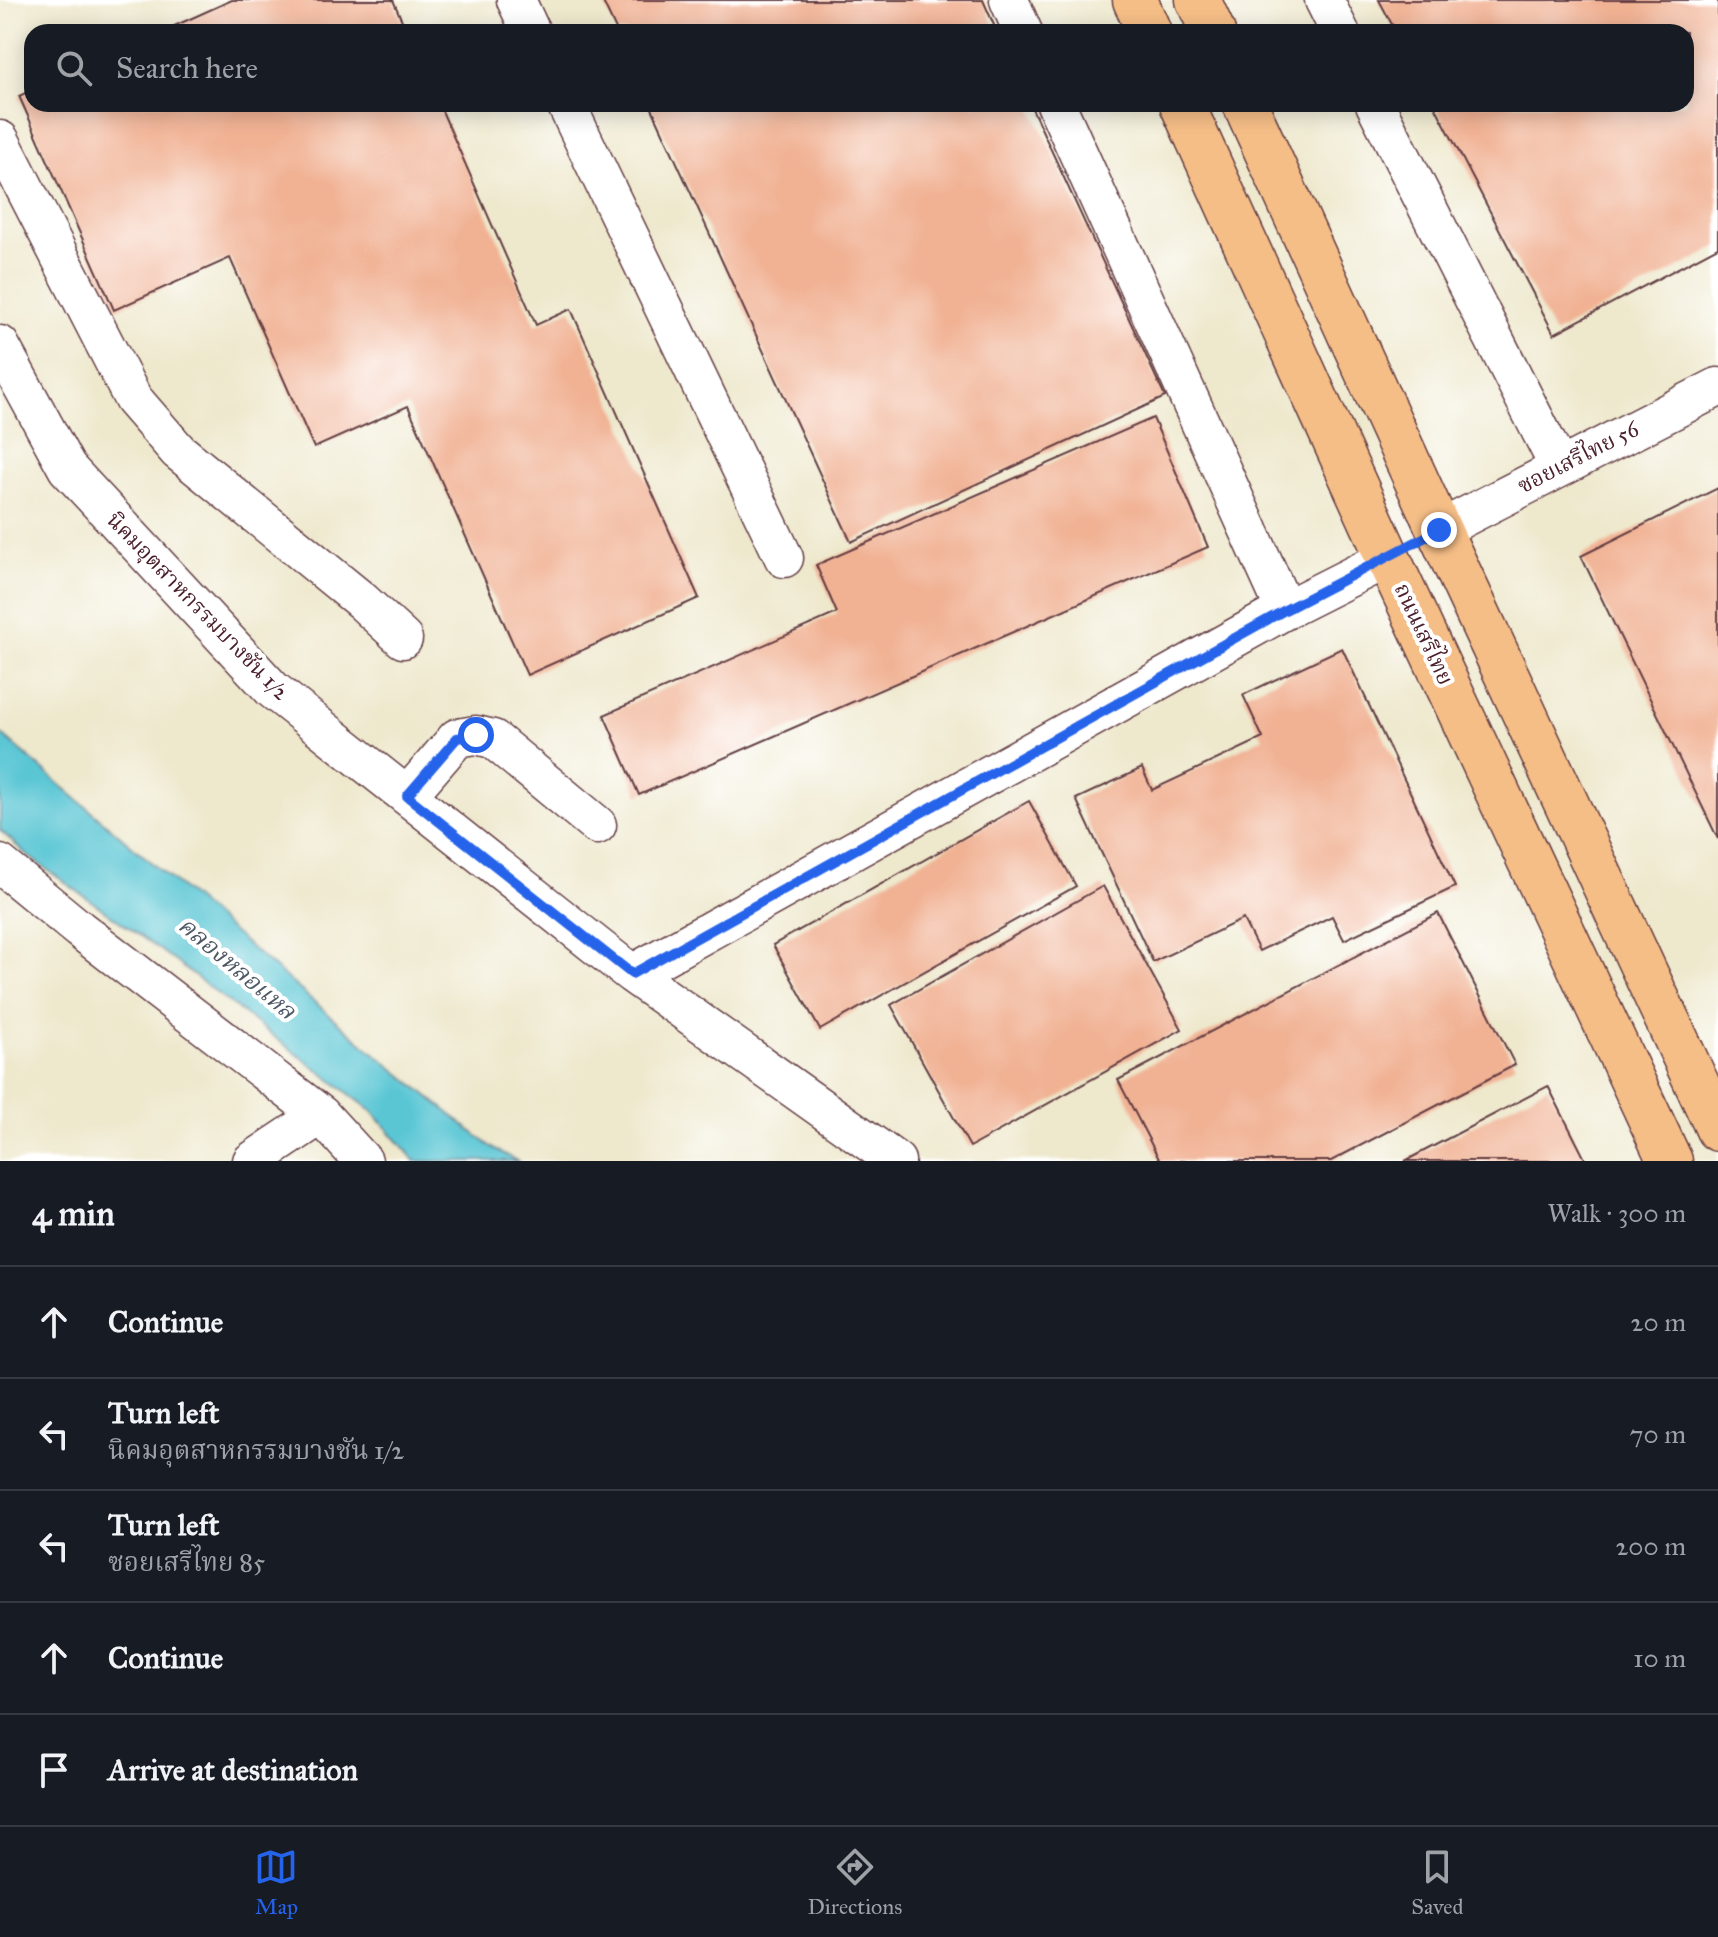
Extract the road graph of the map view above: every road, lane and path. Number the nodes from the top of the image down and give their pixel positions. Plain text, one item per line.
1 (516, 0) edge
2 (1009, 0) edge
3 (1135, 0) edge
4 (1198, 0) edge
5 (1324, 0) edge
6 (527, 24) edge
7 (1020, 24) edge
8 (1146, 24) edge
9 (1209, 24) edge
10 (1336, 24) edge
11 (570, 112) edge
12 (1060, 112) edge
13 (1186, 112) edge
14 (1249, 112) edge
15 (1379, 112) edge
16 (0, 140) edge
17 (0, 345) edge
18 (1718, 387) edge
19 (1559, 467) junction
20 (1439, 530) junction
21 (784, 558) dead end
22 (1388, 558) junction
23 (1285, 610) junction
24 (403, 639) dead end
25 (407, 796) junction
26 (597, 825) dead end
27 (0, 864) edge
28 (632, 974) junction
29 (321, 1115) junction
30 (1718, 1129) edge
31 (252, 1161) edge
32 (363, 1161) edge
33 (896, 1161) edge
34 (1670, 1161) edge

1 - 6 street
2 - 7 street
3 - 8 main road
4 - 9 main road
5 - 10 street
11 - 21 street
12 - 23 street
13 - 22 main road, ถนนเสรีไทย
14 - 20 main road
15 - 19 street
16 - 24 street
17 - 25 street, นิคมอุตสาหกรรมบางชัน 1/2
18 - 19 street, ซอยเสรีไทย 56
19 - 20 street, ซอยเสรีไทย 56
20 - 22 main road
20 - 30 main road
22 - 23 street
22 - 34 main road, ถนนเสรีไทย
23 - 28 street
25 - 26 street
25 - 28 street, นิคมอุตสาหกรรมบางชัน 1/2
27 - 29 street
28 - 33 street, นิคมอุตสาหกรรมบางชัน 1/2
29 - 31 street
29 - 32 street

